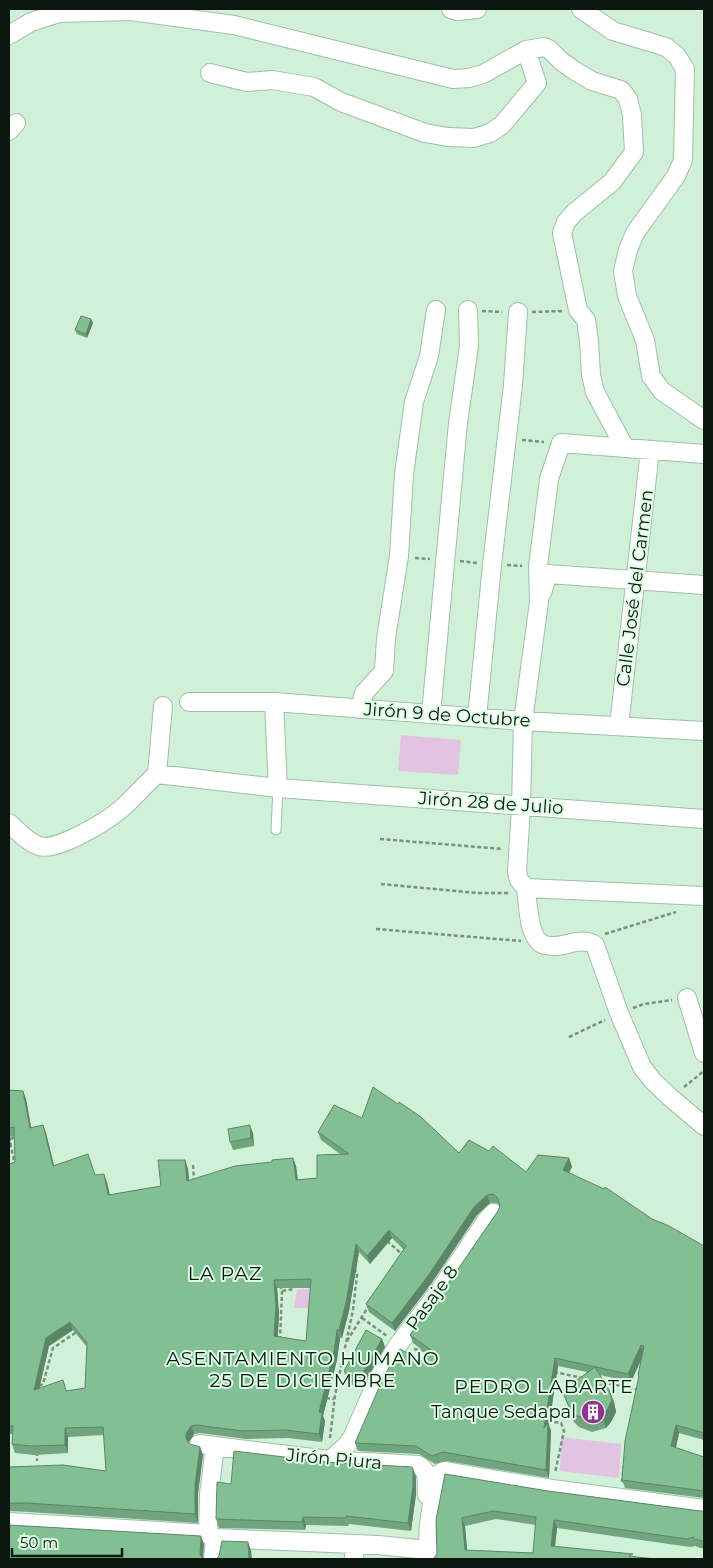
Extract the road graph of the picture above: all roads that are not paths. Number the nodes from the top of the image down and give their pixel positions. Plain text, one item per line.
1 (451, 9) edge
2 (477, 9) edge
3 (581, 9) edge
4 (9, 35) edge
5 (526, 50) junction
6 (210, 73) dead end
7 (436, 310) dead end
8 (468, 310) dead end
9 (518, 312) dead end
10 (704, 420) edge
11 (625, 448) junction
12 (650, 450) junction
13 (704, 454) edge
14 (636, 580) junction
15 (704, 585) edge
16 (539, 602) junction
17 (189, 702) dead end
18 (274, 702) junction
19 (163, 706) dead end
20 (360, 708) junction
21 (431, 714) junction
22 (477, 717) junction
23 (523, 721) junction
24 (619, 726) junction
25 (704, 731) edge
26 (157, 774) junction
27 (278, 788) junction
28 (521, 806) junction
29 (704, 819) edge
30 (9, 823) edge
31 (276, 830) dead end
32 (527, 891) junction
33 (704, 896) edge
34 (687, 998) dead end
35 (704, 1053) edge
36 (704, 1126) edge
37 (492, 1214) dead end
38 (328, 1460) junction
39 (704, 1509) edge
40 (429, 1512) junction
41 (9, 1522) edge
42 (211, 1536) junction
43 (355, 1552) edge
44 (430, 1555) edge
45 (213, 1559) edge

1 - 2 street
3 - 10 street
4 - 5 street
5 - 6 street
5 - 11 street
7 - 20 street
8 - 21 street
9 - 22 street
11 - 12 street
11 - 16 street
12 - 13 street
12 - 14 street, Calle José del Carmen
14 - 15 street
14 - 16 street
14 - 24 street, Calle José del Carmen
16 - 23 street
17 - 18 street, Jirón 9 de Octubre
18 - 20 street, Jirón 9 de Octubre
18 - 27 street
19 - 26 street
20 - 21 street, Jirón 9 de Octubre
21 - 22 street, Jirón 9 de Octubre
22 - 23 street, Jirón 9 de Octubre
23 - 24 street, Jirón 9 de Octubre
23 - 28 street
24 - 25 street, Jirón 9 de Octubre
26 - 27 street, Jirón 28 de Julio
26 - 30 street
27 - 28 street, Jirón 28 de Julio
27 - 31 lane
28 - 29 street, Jirón 28 de Julio
28 - 32 street
32 - 33 street
32 - 36 street
34 - 35 street
37 - 38 street, Pasaje 8
38 - 40 street, Jirón Piura
38 - 42 street, Jirón Piura
39 - 40 street
40 - 44 street
41 - 42 street
42 - 43 street
42 - 45 street
43 - 44 street

